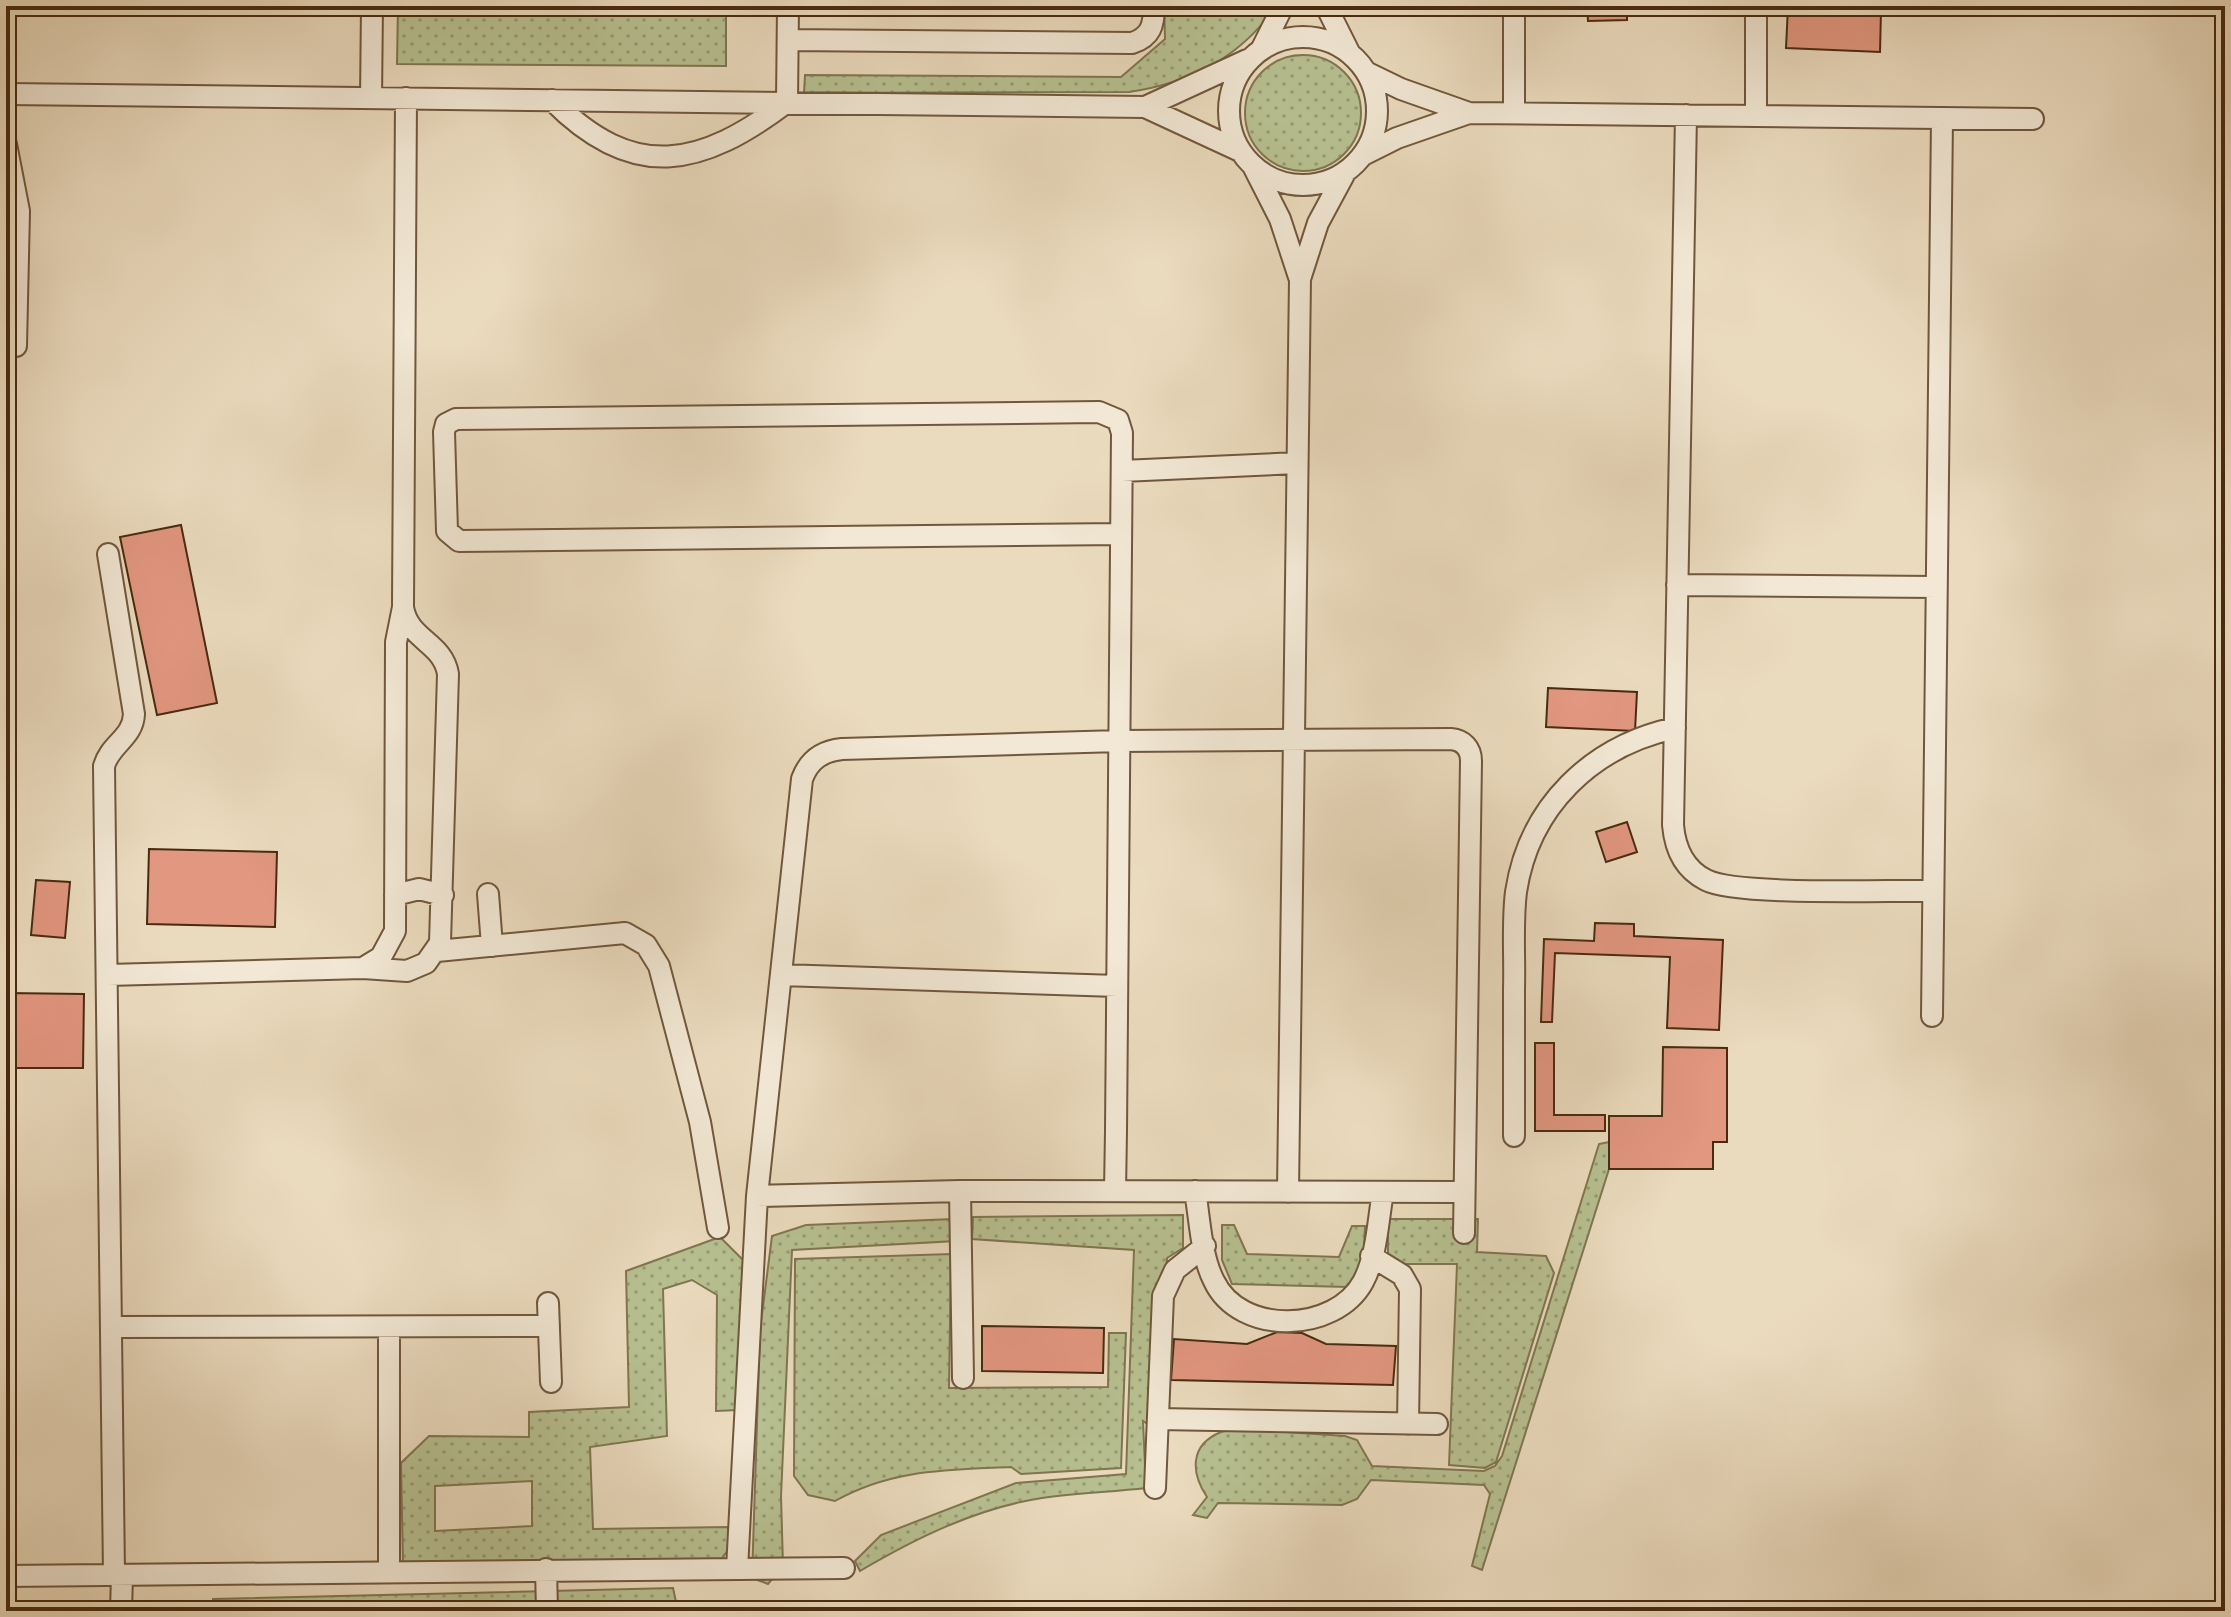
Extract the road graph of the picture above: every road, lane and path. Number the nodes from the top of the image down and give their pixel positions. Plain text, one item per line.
1 (372, 6) edge
2 (788, 6) edge
3 (1154, 6) edge
4 (1283, 6) edge
5 (1326, 6) edge
6 (1514, 6) edge
7 (1756, 6) edge
8 (788, 40) junction
9 (1349, 52) junction
10 (1256, 54) junction
11 (1368, 73) junction
12 (6, 94) edge
13 (371, 98) junction
14 (406, 98) junction
15 (552, 100) junction
16 (787, 102) junction
17 (1145, 107) junction
18 (1469, 113) junction
19 (1514, 113) junction
20 (1686, 115) junction
21 (1756, 116) junction
22 (1942, 118) junction
23 (2033, 119) dead end
24 (6, 144) edge
25 (1363, 155) junction
26 (1247, 159) junction
27 (1346, 171) junction
28 (1300, 279) junction
29 (16, 346) dead end
30 (1297, 463) junction
31 (1122, 471) junction
32 (1121, 534) junction
33 (108, 554) dead end
34 (1677, 585) junction
35 (1936, 587) junction
36 (403, 607) junction
37 (422, 640) junction
38 (396, 654) junction
39 (1675, 728) junction
40 (1294, 740) junction
41 (1119, 741) junction
42 (1933, 891) junction
43 (488, 894) dead end
44 (395, 895) junction
45 (443, 895) junction
46 (392, 940) junction
47 (492, 946) junction
48 (432, 957) junction
49 (363, 968) junction
50 (108, 975) junction
51 (781, 975) junction
52 (1117, 986) junction
53 (1932, 1016) dead end
54 (1514, 1136) dead end
55 (960, 1191) junction
56 (1115, 1191) junction
57 (1195, 1191) junction
58 (1288, 1192) junction
59 (1383, 1192) junction
60 (1464, 1192) junction
61 (757, 1196) junction
62 (718, 1228) dead end
63 (1464, 1233) dead end
64 (1206, 1255) junction
65 (1370, 1262) junction
66 (548, 1303) dead end
67 (549, 1326) junction
68 (112, 1327) junction
69 (389, 1327) junction
70 (963, 1378) dead end
71 (551, 1382) dead end
72 (1158, 1419) junction
73 (1408, 1424) junction
74 (1437, 1424) dead end
75 (1155, 1488) dead end
76 (844, 1568) dead end
77 (546, 1569) junction
78 (737, 1569) junction
79 (389, 1572) junction
80 (118, 1575) junction
81 (6, 1576) edge
82 (121, 1611) edge
83 (547, 1611) edge

1 - 13 lane
2 - 8 lane
3 - 8 lane
4 - 10 lane
5 - 9 lane
6 - 19 lane
7 - 21 lane
8 - 16 lane
9 - 10 lane
9 - 11 lane
10 - 17 lane
10 - 26 lane
11 - 18 lane
11 - 25 lane
12 - 13 lane
13 - 14 lane
14 - 15 lane
14 - 36 lane
15 - 16 lane
15 - 16 lane
16 - 17 lane
17 - 26 lane
18 - 19 lane
18 - 25 lane
19 - 20 lane
20 - 21 lane
20 - 34 lane
21 - 22 lane
22 - 23 lane
22 - 35 lane
24 - 29 lane
25 - 27 lane
26 - 27 lane
26 - 28 lane
27 - 28 lane
28 - 30 lane
30 - 31 lane
30 - 40 lane
31 - 32 lane
31 - 32 lane
32 - 41 lane
33 - 50 lane
34 - 35 lane
34 - 39 lane
35 - 42 lane
36 - 37 lane
36 - 38 lane
37 - 38 lane
37 - 45 lane
38 - 44 lane
39 - 42 lane
39 - 54 lane
40 - 41 lane
40 - 58 lane
40 - 60 lane
41 - 51 lane
41 - 52 lane
42 - 53 lane
43 - 47 lane
44 - 45 lane
44 - 46 lane
45 - 48 lane
46 - 48 lane
46 - 49 lane
47 - 48 lane
47 - 62 lane
48 - 49 lane
49 - 50 lane
50 - 68 lane
51 - 52 lane
51 - 61 lane
52 - 56 lane
55 - 56 lane
55 - 61 lane
55 - 70 lane
56 - 57 lane
57 - 58 lane
57 - 64 lane
58 - 59 lane
59 - 60 lane
59 - 65 lane
60 - 63 lane
61 - 78 lane
64 - 65 lane
64 - 72 lane
65 - 73 lane
66 - 67 lane
67 - 69 lane
67 - 71 lane
68 - 69 lane
68 - 80 lane
69 - 79 lane
72 - 73 lane
72 - 75 lane
73 - 74 lane
76 - 78 lane
77 - 78 lane
77 - 79 lane
77 - 83 lane
79 - 80 lane
80 - 81 lane
80 - 82 lane

